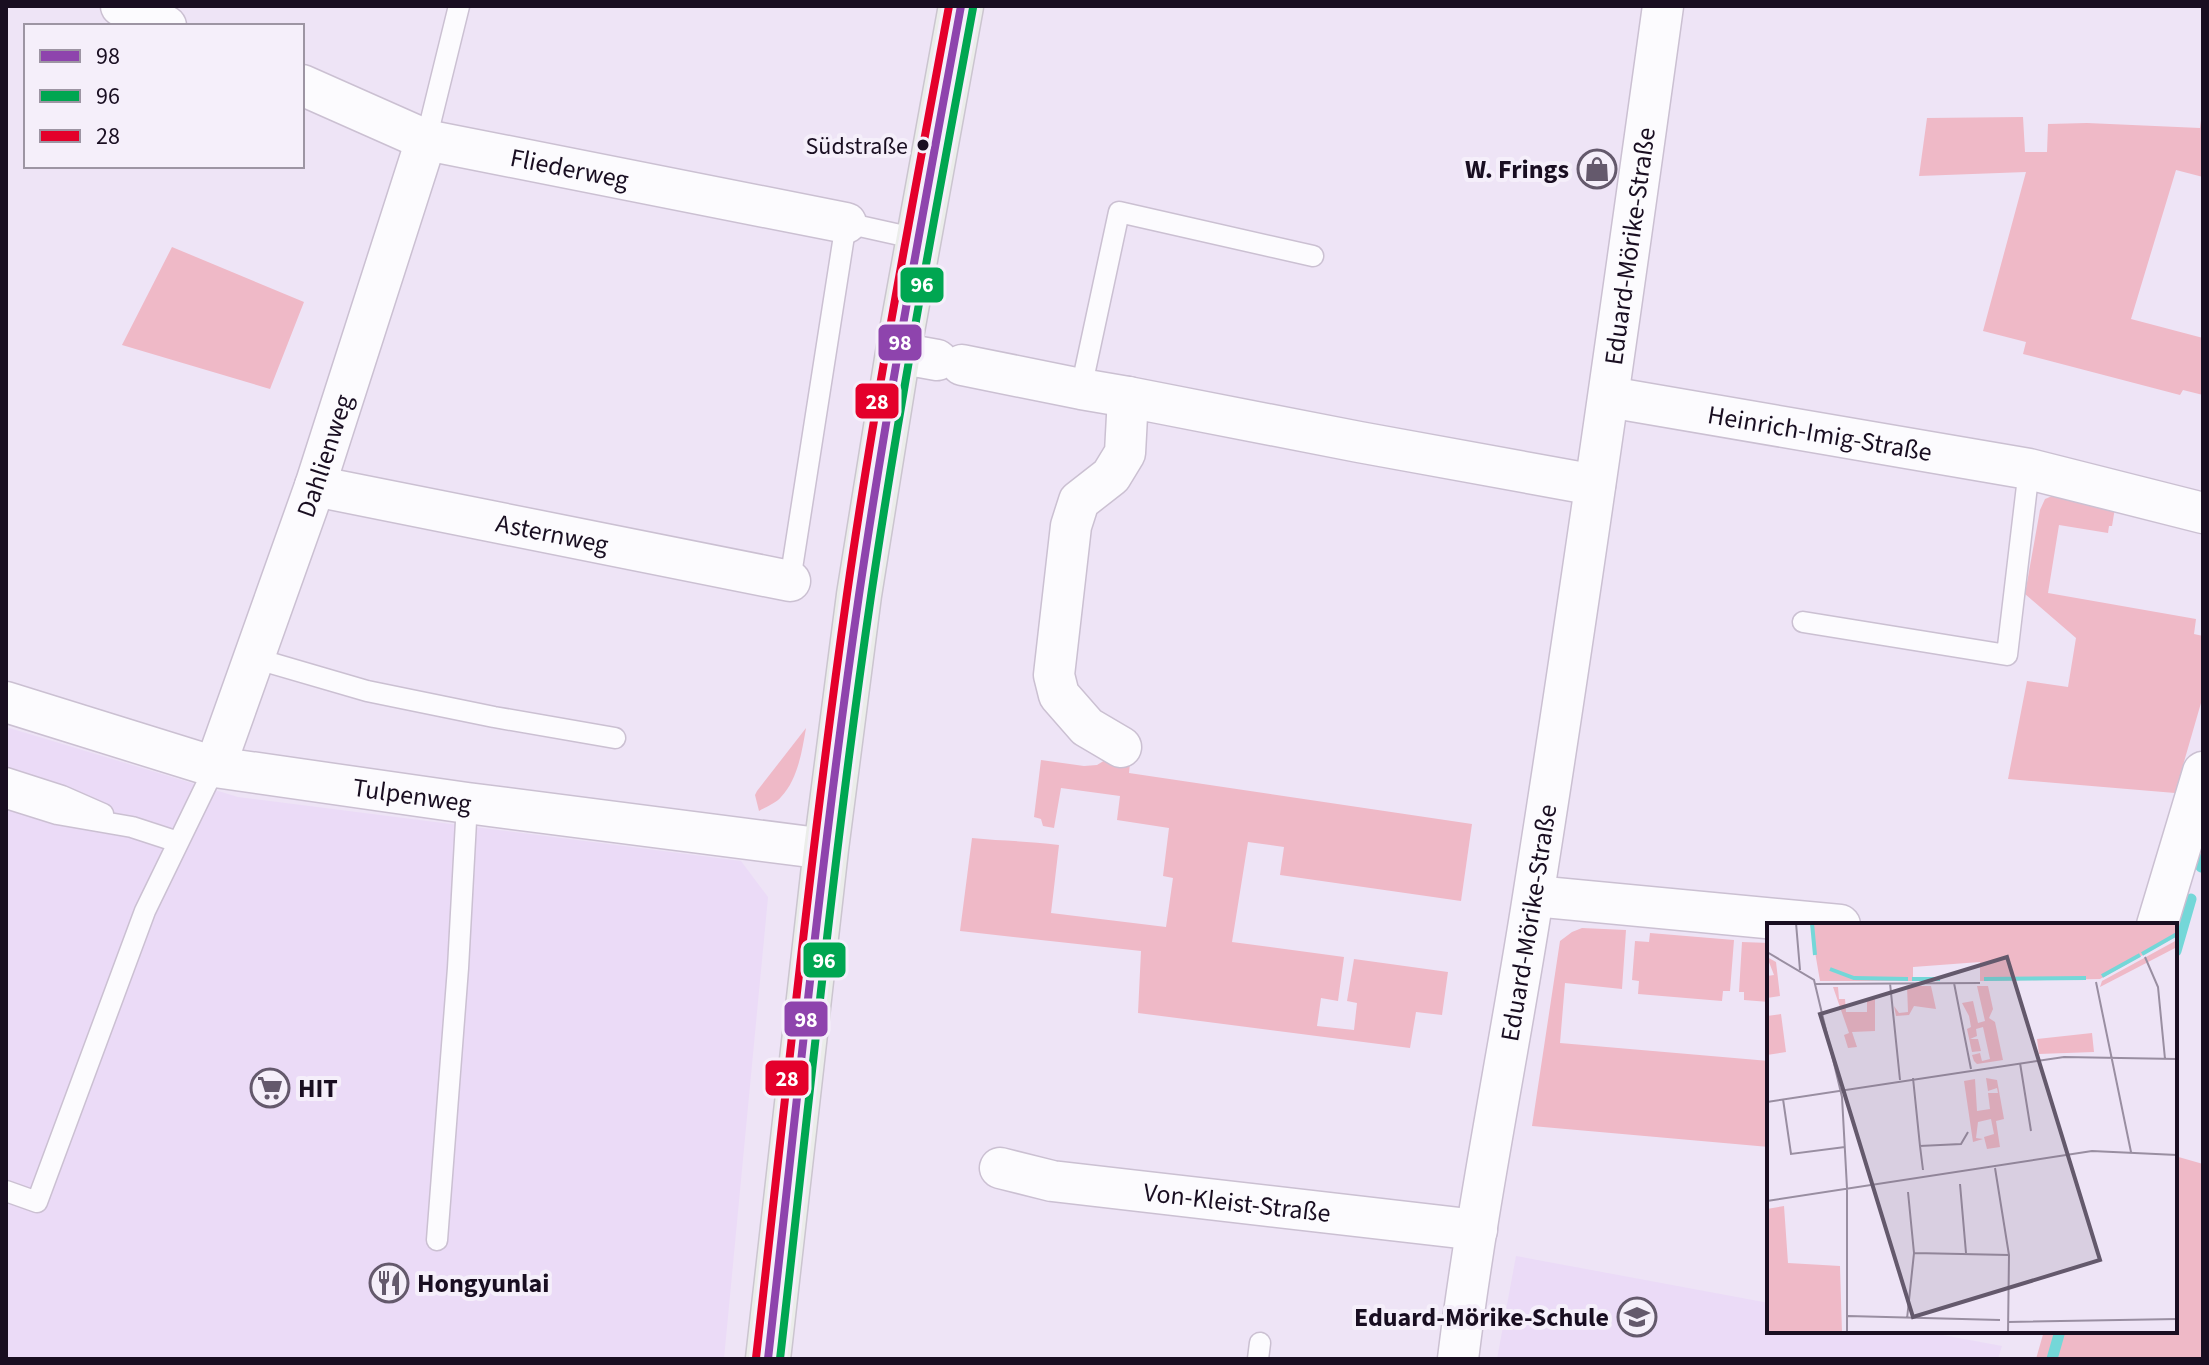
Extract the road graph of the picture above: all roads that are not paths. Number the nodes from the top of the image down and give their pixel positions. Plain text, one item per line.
1 (121, 6) edge
2 (459, 6) edge
3 (961, 6) edge
4 (1663, 6) edge
5 (162, 24) edge
6 (304, 86) edge
7 (426, 140) junction
8 (846, 223) junction
9 (918, 239) junction
10 (1313, 256) dead end
11 (932, 360) junction
12 (1081, 389) junction
13 (1128, 397) junction
14 (1609, 397) junction
15 (2029, 469) junction
16 (1595, 485) junction
17 (315, 486) junction
18 (2203, 513) edge
19 (790, 581) joint
20 (1803, 622) dead end
21 (254, 658) junction
22 (6, 702) edge
23 (615, 738) dead end
24 (1121, 747) dead end
25 (215, 767) junction
26 (2203, 772) edge
27 (6, 778) edge
28 (6, 798) edge
29 (467, 803) junction
30 (132, 827) junction
31 (178, 842) junction
32 (826, 849) junction
33 (1534, 896) junction
34 (1819, 923) edge
35 (2158, 923) edge
36 (1000, 1168) dead end
37 (6, 1191) edge
38 (1477, 1230) junction
39 (437, 1240) dead end
40 (768, 1359) edge
41 (1458, 1359) edge

1 - 5 street
2 - 7 lane
3 - 9 main road
4 - 14 street, Eduard-Mörike-Straße
6 - 7 street, Fliederweg
7 - 8 street, Fliederweg
7 - 17 street, Dahlienweg
8 - 9 lane
8 - 19 lane
9 - 11 main road
10 - 12 lane
11 - 12 street
11 - 32 main road
12 - 13 street
13 - 16 street
13 - 24 street
14 - 15 street, Heinrich-Imig-Straße
14 - 16 street, Eduard-Mörike-Straße
15 - 18 street, Heinrich-Imig-Straße
15 - 20 lane
16 - 33 street, Eduard-Mörike-Straße
17 - 19 street, Asternweg
17 - 21 street, Dahlienweg
21 - 23 lane
21 - 25 street, Dahlienweg
22 - 25 street, Tulpenweg
25 - 29 street, Tulpenweg
25 - 31 lane
26 - 35 street
27 - 30 lane
28 - 30 lane
29 - 32 street, Tulpenweg
29 - 39 lane
30 - 31 lane
31 - 37 lane
32 - 40 main road
33 - 34 street
33 - 38 street, Eduard-Mörike-Straße
36 - 38 street, Von-Kleist-Straße
38 - 41 street, Eduard-Mörike-Straße

